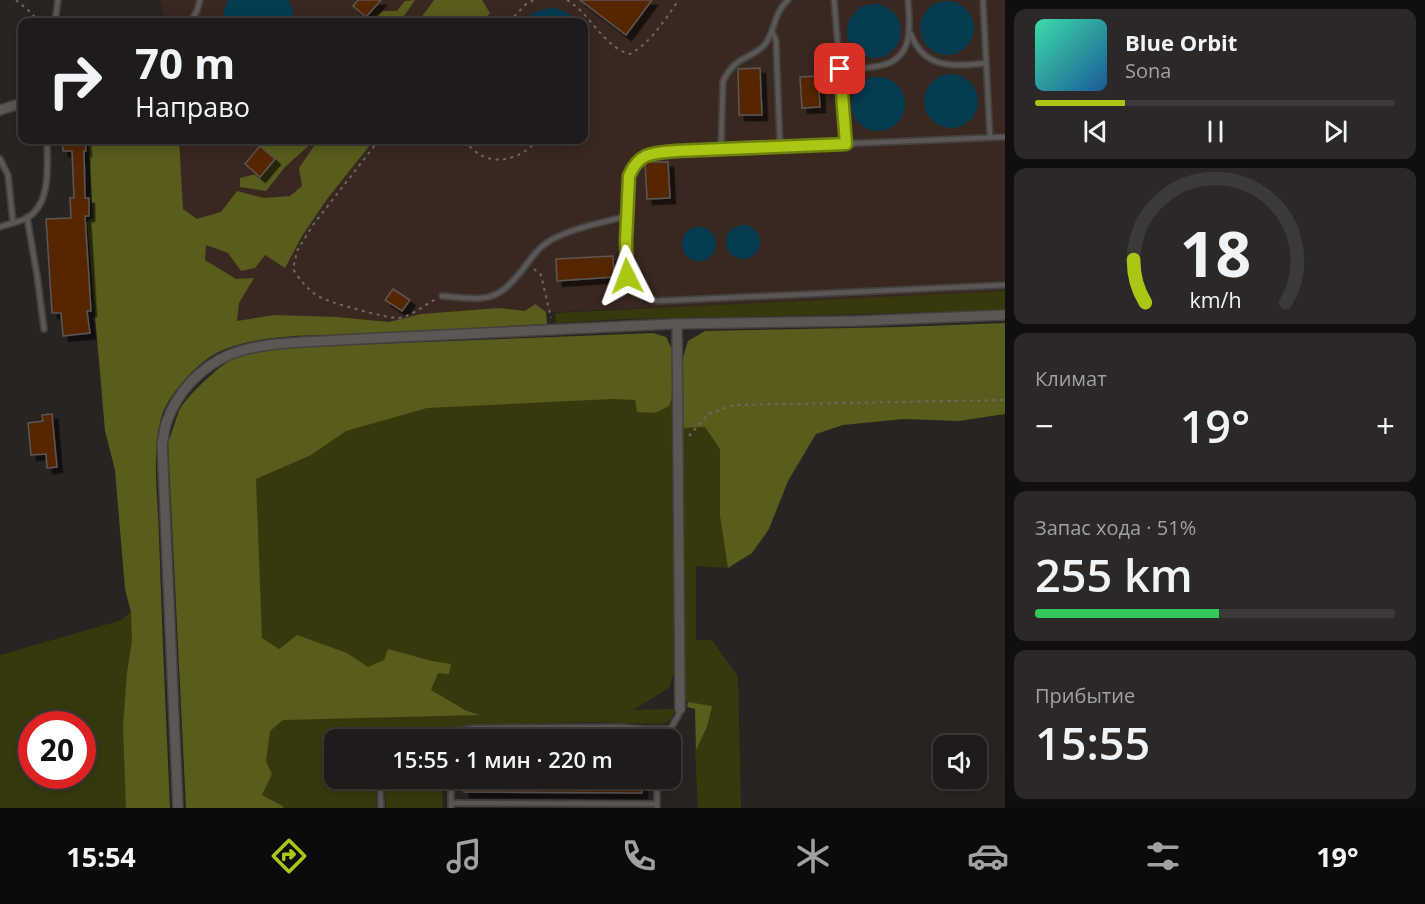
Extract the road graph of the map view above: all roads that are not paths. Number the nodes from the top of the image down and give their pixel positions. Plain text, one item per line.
1 (58, 0) edge
2 (200, 0) edge
3 (788, 0) edge
4 (834, 0) edge
5 (908, 0) edge
6 (983, 0) edge
7 (56, 18) edge
8 (193, 18) edge
9 (772, 31) junction
10 (910, 31) junction
11 (986, 63) junction
12 (840, 69) junction
13 (18, 104) edge
14 (0, 110) edge
15 (990, 137) junction
16 (1005, 137) edge
17 (47, 144) edge
18 (846, 144) junction
19 (780, 146) junction
20 (721, 149) junction
21 (0, 159) edge
22 (627, 216) junction
23 (27, 218) junction
24 (13, 223) junction
25 (0, 227) edge
26 (1005, 285) edge
27 (442, 296) road end
28 (1005, 315) edge
29 (677, 324) junction
30 (44, 329) dead end
31 (680, 709) joint
32 (473, 728) joint
33 (465, 729) edge
34 (646, 729) edge
35 (671, 729) edge
36 (380, 789) edge
37 (451, 789) edge
38 (657, 789) edge
39 (451, 806) edge
40 (657, 806) edge
41 (178, 808) edge
42 (381, 808) edge

1 - 7 lane
2 - 8 lane
3 - 9 lane
4 - 12 lane
5 - 10 lane
6 - 11 lane
9 - 19 lane
9 - 20 lane
10 - 11 lane
10 - 12 lane
11 - 15 lane
12 - 18 lane
13 - 14 street
15 - 16 lane
15 - 18 lane
17 - 23 lane
18 - 19 lane
19 - 20 lane
20 - 22 lane
21 - 24 lane
22 - 26 lane
22 - 27 lane
23 - 24 lane
23 - 30 lane
24 - 25 lane
28 - 29 street
29 - 31 street
29 - 41 street
31 - 35 lane
32 - 33 lane
32 - 34 lane
36 - 42 lane
37 - 39 lane
38 - 40 lane
39 - 40 lane

